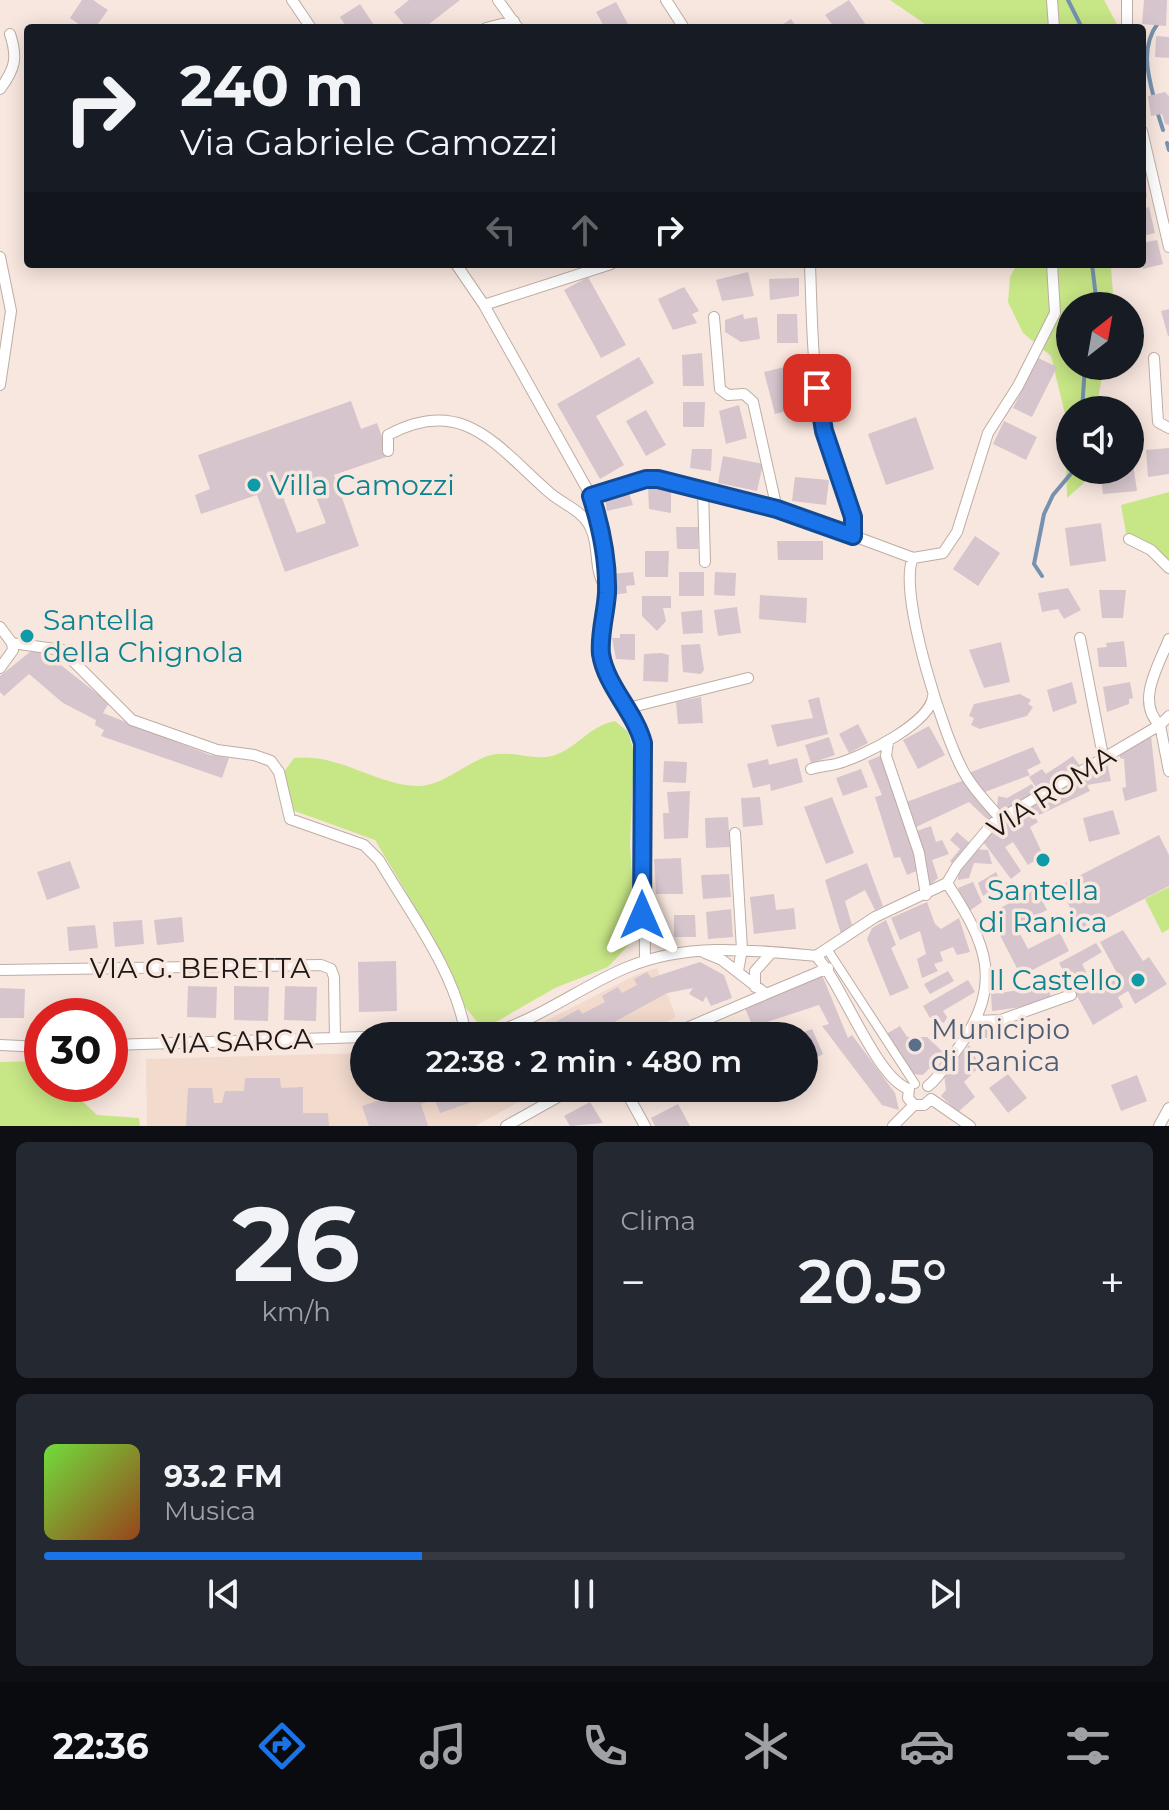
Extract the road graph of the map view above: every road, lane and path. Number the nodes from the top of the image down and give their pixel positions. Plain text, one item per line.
1 (292, 0) edge
2 (498, 0) edge
3 (666, 0) edge
4 (1052, 0) edge
5 (1127, 0) edge
6 (308, 24) edge
7 (515, 24) edge
8 (681, 24) edge
9 (1054, 24) edge
10 (1127, 24) edge
11 (10, 34) dead end
12 (0, 89) edge
13 (1146, 148) edge
14 (1169, 247) edge
15 (0, 257) edge
16 (459, 268) edge
17 (599, 268) edge
18 (810, 268) edge
19 (1052, 268) edge
20 (484, 305) junction
21 (714, 317) dead end
22 (1154, 358) dead end
23 (0, 385) edge
24 (1169, 428) edge
25 (388, 451) dead end
26 (703, 490) junction
27 (591, 496) junction
28 (777, 509) junction
29 (853, 536) junction
30 (1129, 539) dead end
31 (913, 558) junction
32 (705, 562) dead end
33 (1169, 568) edge
34 (607, 589) junction
35 (0, 627) edge
36 (1080, 638) dead end
37 (1169, 639) edge
38 (12, 643) junction
39 (0, 668) edge
40 (748, 678) dead end
41 (933, 694) junction
42 (628, 708) junction
43 (927, 714) junction
44 (1169, 716) edge
45 (943, 721) junction
46 (1160, 725) junction
47 (888, 742) junction
48 (1103, 756) junction
49 (811, 769) dead end
50 (1169, 771) edge
51 (1000, 818) junction
52 (735, 833) dead end
53 (947, 883) junction
54 (926, 895) junction
55 (742, 949) junction
56 (827, 949) junction
57 (693, 950) junction
58 (772, 952) junction
59 (816, 956) junction
60 (645, 960) junction
61 (828, 968) junction
62 (0, 970) edge
63 (738, 971) junction
64 (761, 992) junction
65 (1071, 995) dead end
66 (976, 1021) junction
67 (464, 1022) edge
68 (516, 1022) edge
69 (698, 1022) edge
70 (350, 1037) edge
71 (335, 1038) junction
72 (128, 1044) edge
73 (0, 1045) edge
74 (24, 1046) edge
75 (912, 1086) junction
76 (928, 1086) junction
77 (931, 1099) junction
78 (549, 1102) edge
79 (632, 1102) edge
80 (914, 1105) junction
81 (1169, 1108) edge
82 (506, 1126) edge
83 (645, 1126) edge
84 (893, 1126) edge
85 (970, 1126) edge
86 (1159, 1126) edge

1 - 6 street
2 - 7 street
3 - 8 street
4 - 9 street
5 - 10 street
11 - 12 street
13 - 14 street
15 - 23 street
16 - 20 street
17 - 20 street
18 - 29 street
19 - 31 street
20 - 27 street
21 - 28 street
22 - 24 street
25 - 34 street
26 - 27 street
26 - 28 street
26 - 32 street
27 - 34 street
28 - 29 street
29 - 31 street
30 - 33 street
31 - 41 street
34 - 42 street
35 - 38 street
36 - 48 street
37 - 46 street
38 - 39 street
38 - 67 street
40 - 42 street
41 - 43 street
41 - 45 street
42 - 60 street
43 - 45 street
43 - 47 street
44 - 46 street, VIA ROMA
45 - 51 street
46 - 48 street, VIA ROMA
46 - 50 street
47 - 49 street
47 - 54 street
48 - 51 street, VIA ROMA
51 - 53 street, VIA ROMA
52 - 55 street
53 - 54 street
53 - 66 street
54 - 56 street
55 - 57 street
55 - 58 street
55 - 63 street
56 - 59 street
56 - 75 street
57 - 60 street
57 - 63 street
58 - 59 street
58 - 64 street
59 - 61 street
60 - 68 street
61 - 64 street
61 - 75 street
62 - 71 street, VIA G. BERETTA
63 - 64 street
64 - 69 street
65 - 66 street
66 - 76 street
70 - 71 street, VIA SARCA
71 - 72 street, VIA SARCA
73 - 74 street
75 - 76 street
75 - 80 street
76 - 77 street
77 - 80 street
77 - 85 street
78 - 82 street
79 - 83 street
80 - 84 street
81 - 86 street

